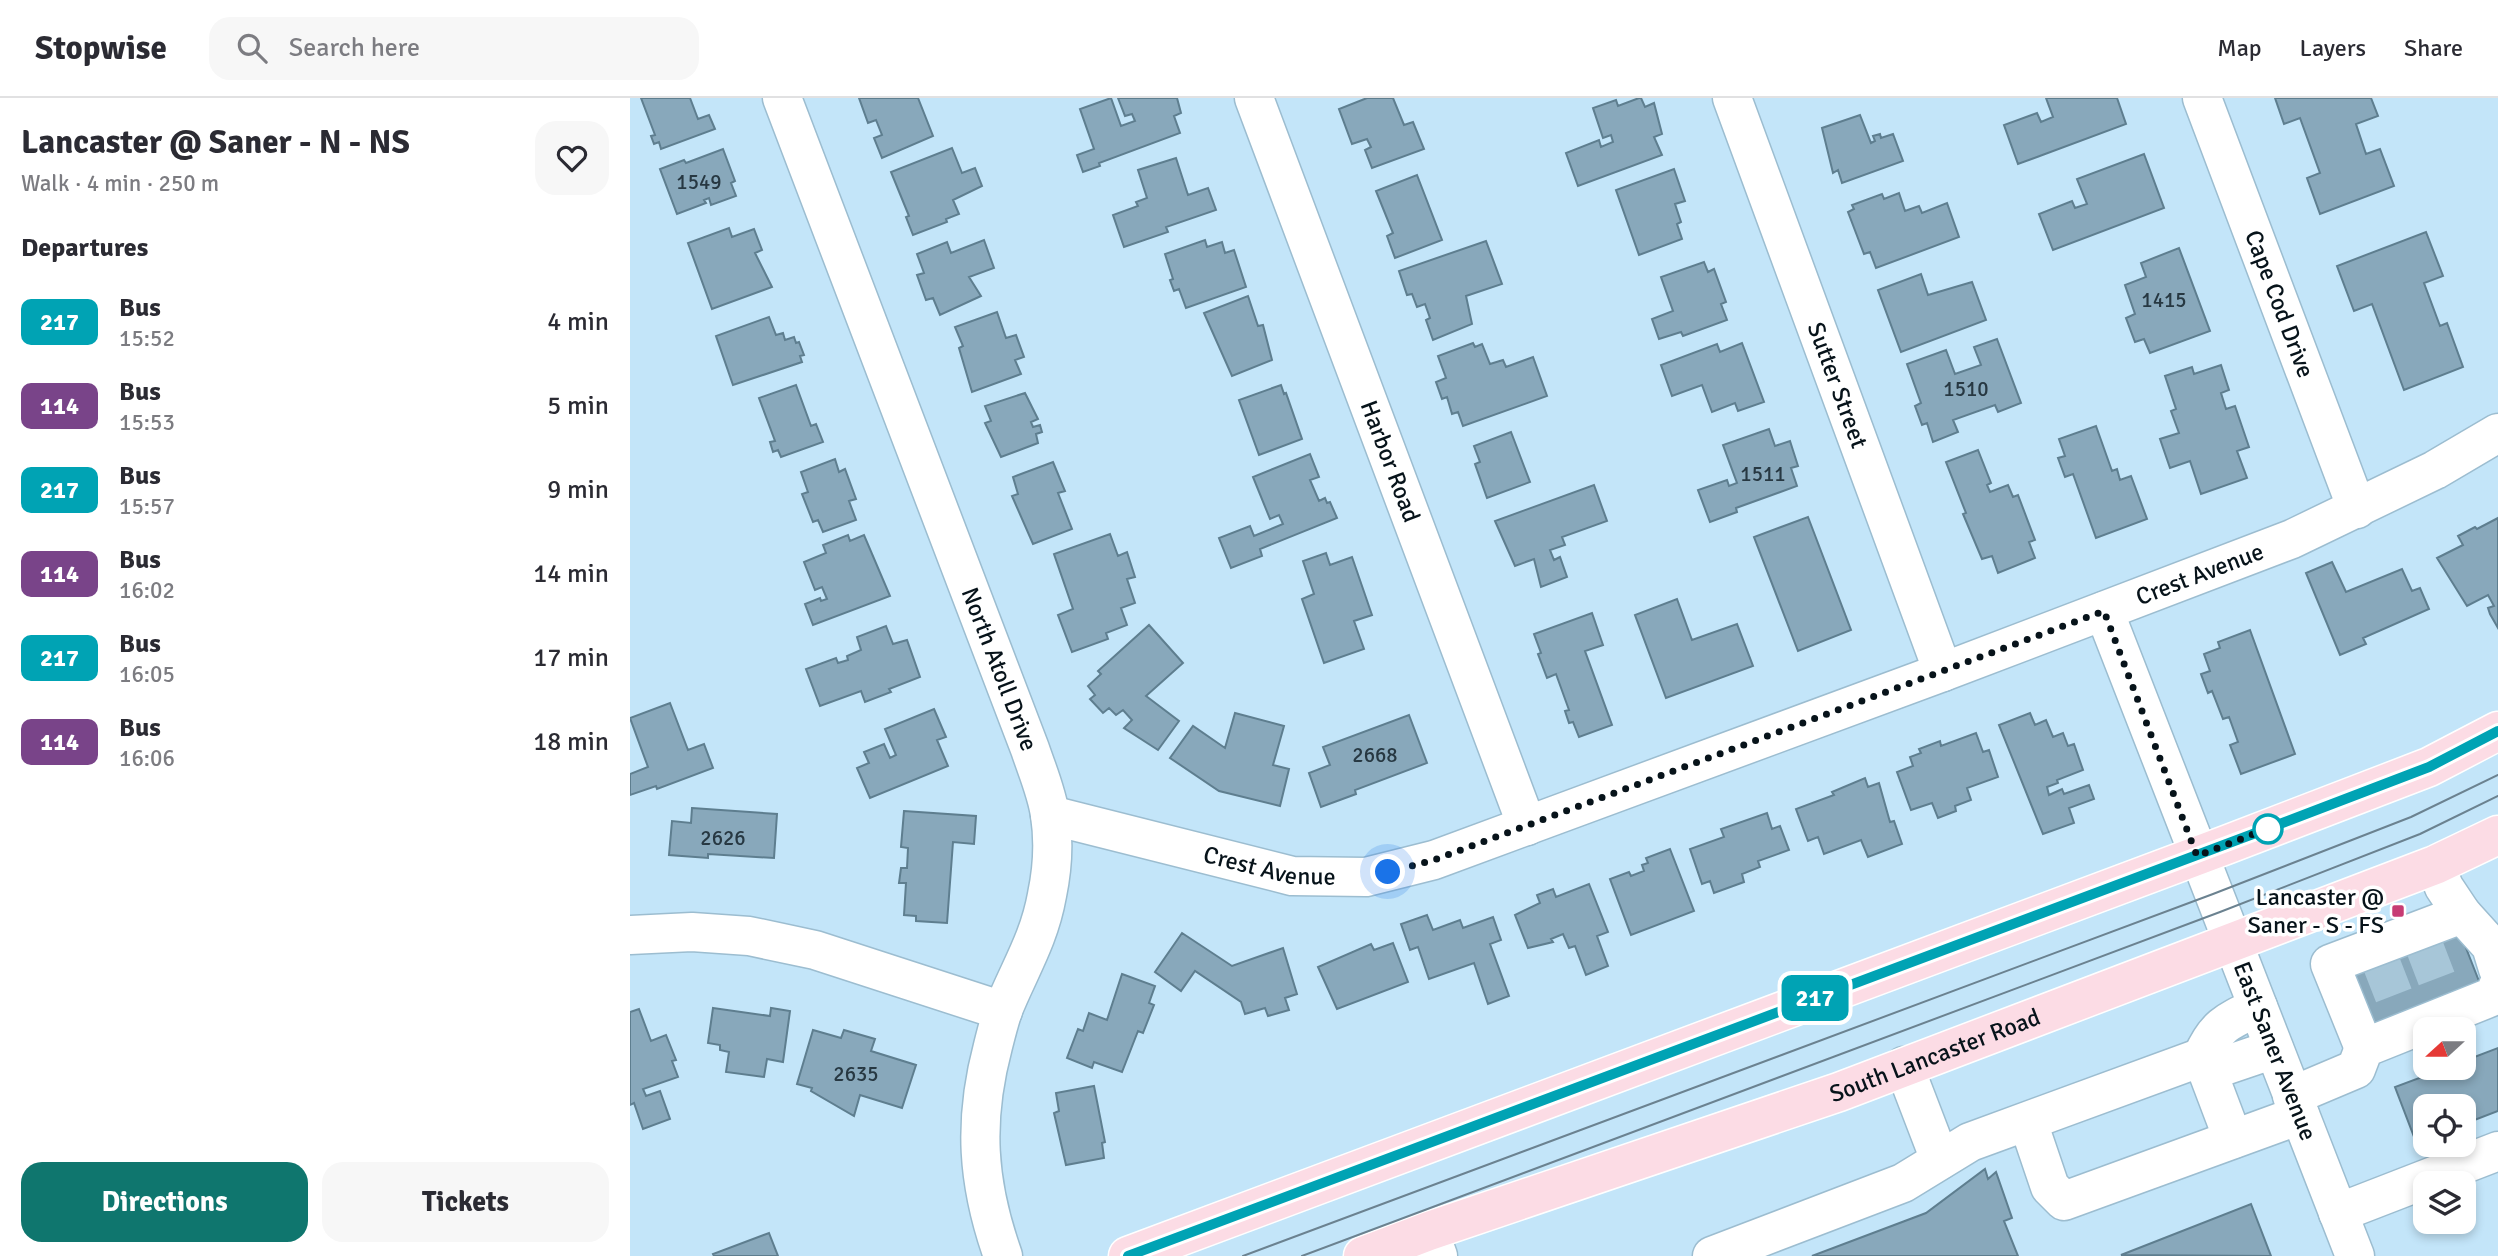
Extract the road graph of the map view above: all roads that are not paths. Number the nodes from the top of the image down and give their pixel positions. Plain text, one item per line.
1 (782, 98) edge
2 (1254, 98) edge
3 (1732, 98) edge
4 (2202, 98) edge
5 (2498, 433) edge
6 (2357, 509) junction
7 (2104, 611) junction
8 (1943, 672) junction
9 (2498, 731) edge
10 (1050, 815) junction
11 (1527, 826) junction
12 (2498, 835) edge
13 (2197, 856) junction
14 (2435, 865) junction
15 (2462, 914) junction
16 (630, 935) edge
17 (2232, 941) junction
18 (2498, 969) edge
19 (2498, 986) edge
20 (2258, 1007) junction
21 (1003, 1012) junction
22 (2364, 1048) junction
23 (2274, 1049) junction
24 (2202, 1057) junction
25 (1904, 1066) junction
26 (2296, 1105) junction
27 (2028, 1122) junction
28 (2233, 1139) junction
29 (2498, 1151) edge
30 (1940, 1160) junction
31 (2338, 1213) junction
32 (1433, 1244) edge
33 (1003, 1256) edge
34 (1128, 1256) edge
35 (1363, 1256) edge
36 (1712, 1256) edge
37 (2355, 1256) edge

1 - 10 street, North Atoll Drive
2 - 11 street, Harbor Road
3 - 8 street, Sutter Street
4 - 6 street, Cape Cod Drive
5 - 6 street, Crest Avenue
6 - 7 street, Crest Avenue
7 - 8 street, Crest Avenue
7 - 13 street, East Saner Avenue
8 - 11 street, Crest Avenue
9 - 13 main road
10 - 11 street, Crest Avenue
10 - 21 street, North Atoll Drive
12 - 14 main road, South Lancaster Road
13 - 17 street, East Saner Avenue
13 - 34 main road
14 - 15 street
14 - 17 main road, South Lancaster Road
15 - 18 street
15 - 22 street
16 - 21 street
17 - 20 street, East Saner Avenue
17 - 25 main road, South Lancaster Road
19 - 22 street
20 - 23 street, East Saner Avenue
20 - 24 street
21 - 33 street, North Atoll Drive
22 - 26 street
23 - 24 street
23 - 26 street, East Saner Avenue
24 - 27 street
24 - 28 street
25 - 30 street
25 - 32 main road, South Lancaster Road
26 - 28 street
26 - 31 street, East Saner Avenue
27 - 28 street
27 - 30 street
29 - 31 street
30 - 36 street
31 - 37 street, East Saner Avenue
32 - 35 main road, South Lancaster Road

